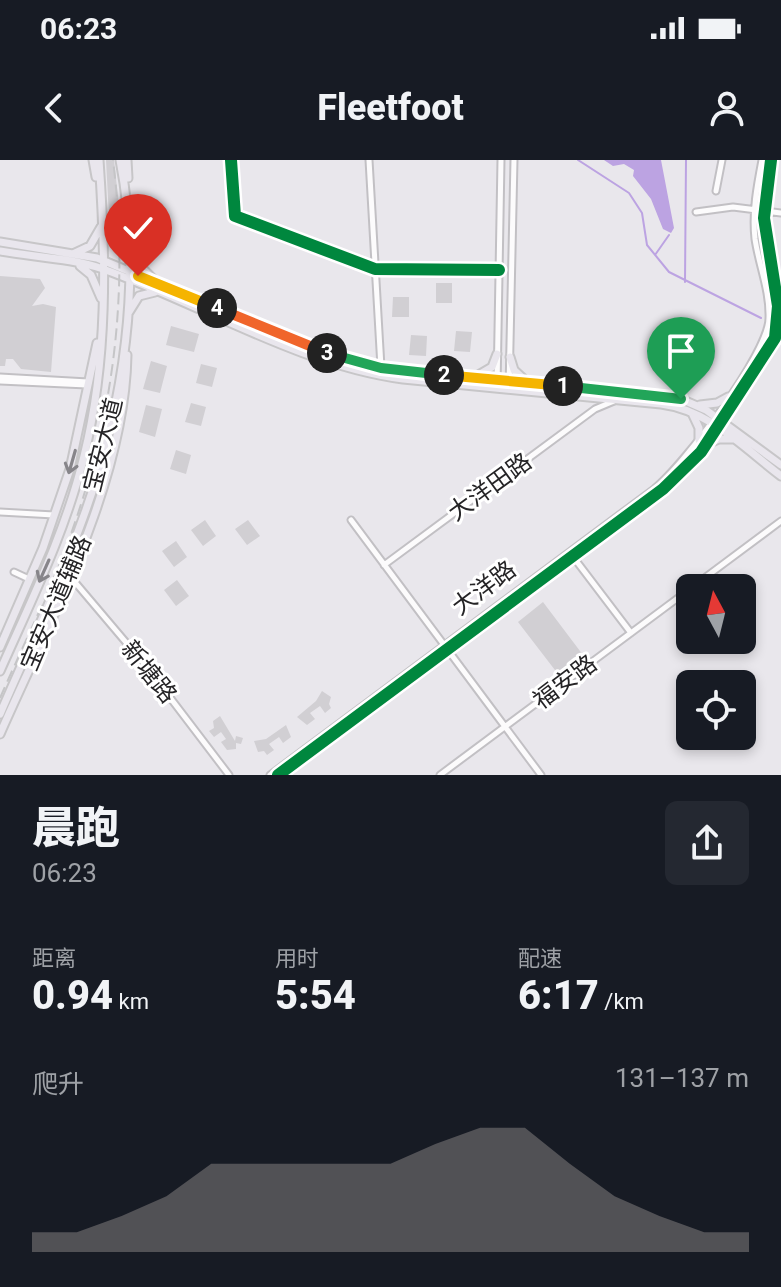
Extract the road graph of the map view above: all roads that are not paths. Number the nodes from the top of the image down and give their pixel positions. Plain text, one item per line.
1 (93, 160) edge
2 (99, 160) edge
3 (120, 160) edge
4 (127, 160) edge
5 (231, 160) edge
6 (369, 160) edge
7 (501, 160) edge
8 (514, 160) edge
9 (722, 160) edge
10 (762, 160) edge
11 (771, 160) edge
12 (716, 191) dead end
13 (101, 206) junction
14 (129, 208) junction
15 (755, 208) junction
16 (764, 209) junction
17 (696, 212) dead end
18 (781, 213) edge
19 (103, 225) junction
20 (0, 242) edge
21 (131, 242) junction
22 (49, 249) junction
23 (0, 251) edge
24 (71, 258) junction
25 (47, 259) junction
26 (104, 265) junction
27 (375, 269) junction
28 (499, 270) junction
29 (130, 276) junction
30 (158, 283) junction
31 (160, 293) junction
32 (102, 306) junction
33 (127, 317) junction
34 (127, 327) junction
35 (100, 333) junction
36 (497, 354) junction
37 (510, 357) junction
38 (381, 368) junction
39 (469, 377) junction
40 (0, 379) edge
41 (531, 383) junction
42 (88, 384) junction
43 (497, 384) junction
44 (509, 385) junction
45 (591, 397) junction
46 (728, 397) junction
47 (621, 400) junction
48 (696, 404) junction
49 (595, 409) junction
50 (687, 409) junction
51 (716, 421) junction
52 (734, 440) junction
53 (703, 442) junction
54 (781, 465) edge
55 (781, 476) edge
56 (0, 512) edge
57 (55, 515) junction
58 (66, 515) junction
59 (351, 520) dead end
60 (781, 521) edge
61 (43, 548) junction
62 (571, 554) junction
63 (384, 565) junction
64 (72, 568) junction
65 (14, 572) dead end
66 (709, 574) edge
67 (29, 579) junction
68 (676, 599) edge
69 (631, 633) junction
70 (0, 647) edge
71 (446, 647) junction
72 (0, 671) edge
73 (0, 714) edge
74 (505, 727) junction
75 (0, 734) edge
76 (229, 775) edge
77 (270, 775) edge
78 (278, 775) edge
79 (440, 775) edge
80 (541, 775) edge

1 - 13 main road
2 - 13 main road, 宝安大道
3 - 14 main road, 宝安大道
4 - 14 main road
5 - 27 street
6 - 27 street
7 - 28 street
8 - 37 street
9 - 12 street
10 - 15 street
11 - 16 street
13 - 19 main road, 宝安大道
14 - 21 main road, 宝安大道
15 - 16 street
15 - 17 street
15 - 46 street
16 - 18 street
16 - 51 street
19 - 24 main road
19 - 26 main road, 宝安大道
20 - 22 main road
21 - 29 main road, 宝安大道
21 - 30 main road
22 - 24 main road
22 - 25 main road
23 - 25 main road
24 - 25 main road
24 - 26 main road
24 - 32 main road
26 - 29 main road
26 - 32 main road, 宝安大道
27 - 28 street
27 - 38 street
28 - 36 street
29 - 30 main road
29 - 31 main road
29 - 33 main road, 宝安大道
30 - 38 main road
31 - 33 main road
31 - 43 main road
32 - 35 main road, 宝安大道
33 - 34 main road, 宝安大道
34 - 64 main road, 宝安大道辅路
34 - 73 main road, 宝安大道
35 - 42 main road, 宝安大道辅路
35 - 58 main road, 宝安大道
36 - 39 main road
36 - 43 street
37 - 41 main road
37 - 44 street
38 - 39 main road
39 - 43 main road
40 - 42 street
41 - 44 main road
41 - 48 main road
42 -> 57 main road, 宝安大道辅路
43 - 44 main road
44 - 45 main road
45 - 47 main road
45 - 49 street
46 - 48 main road
46 - 51 street
47 - 49 street, 大洋田路
47 - 50 main road
48 - 51 main road
49 - 63 street, 大洋田路
50 - 51 main road
50 - 53 main road
51 - 52 main road
51 - 53 street, 大洋路
51 - 54 main road
52 - 53 main road
52 - 55 main road
53 - 62 street, 大洋路
56 - 57 street
57 - 61 main road, 宝安大道辅路
58 - 61 main road
58 -> 72 main road, 宝安大道
59 - 63 street
60 - 66 street, 福安路
61 - 67 main road, 宝安大道辅路
62 - 69 street
62 - 71 street, 大洋路
63 - 71 street
64 - 75 main road, 宝安大道辅路
64 - 76 street, 新塘路
65 - 67 street
67 - 70 main road, 宝安大道辅路
68 - 69 street, 福安路
69 - 74 street, 福安路
71 - 74 street
71 - 77 street, 大洋路
71 - 78 street, 大洋路
74 - 79 street, 福安路
74 - 80 street

